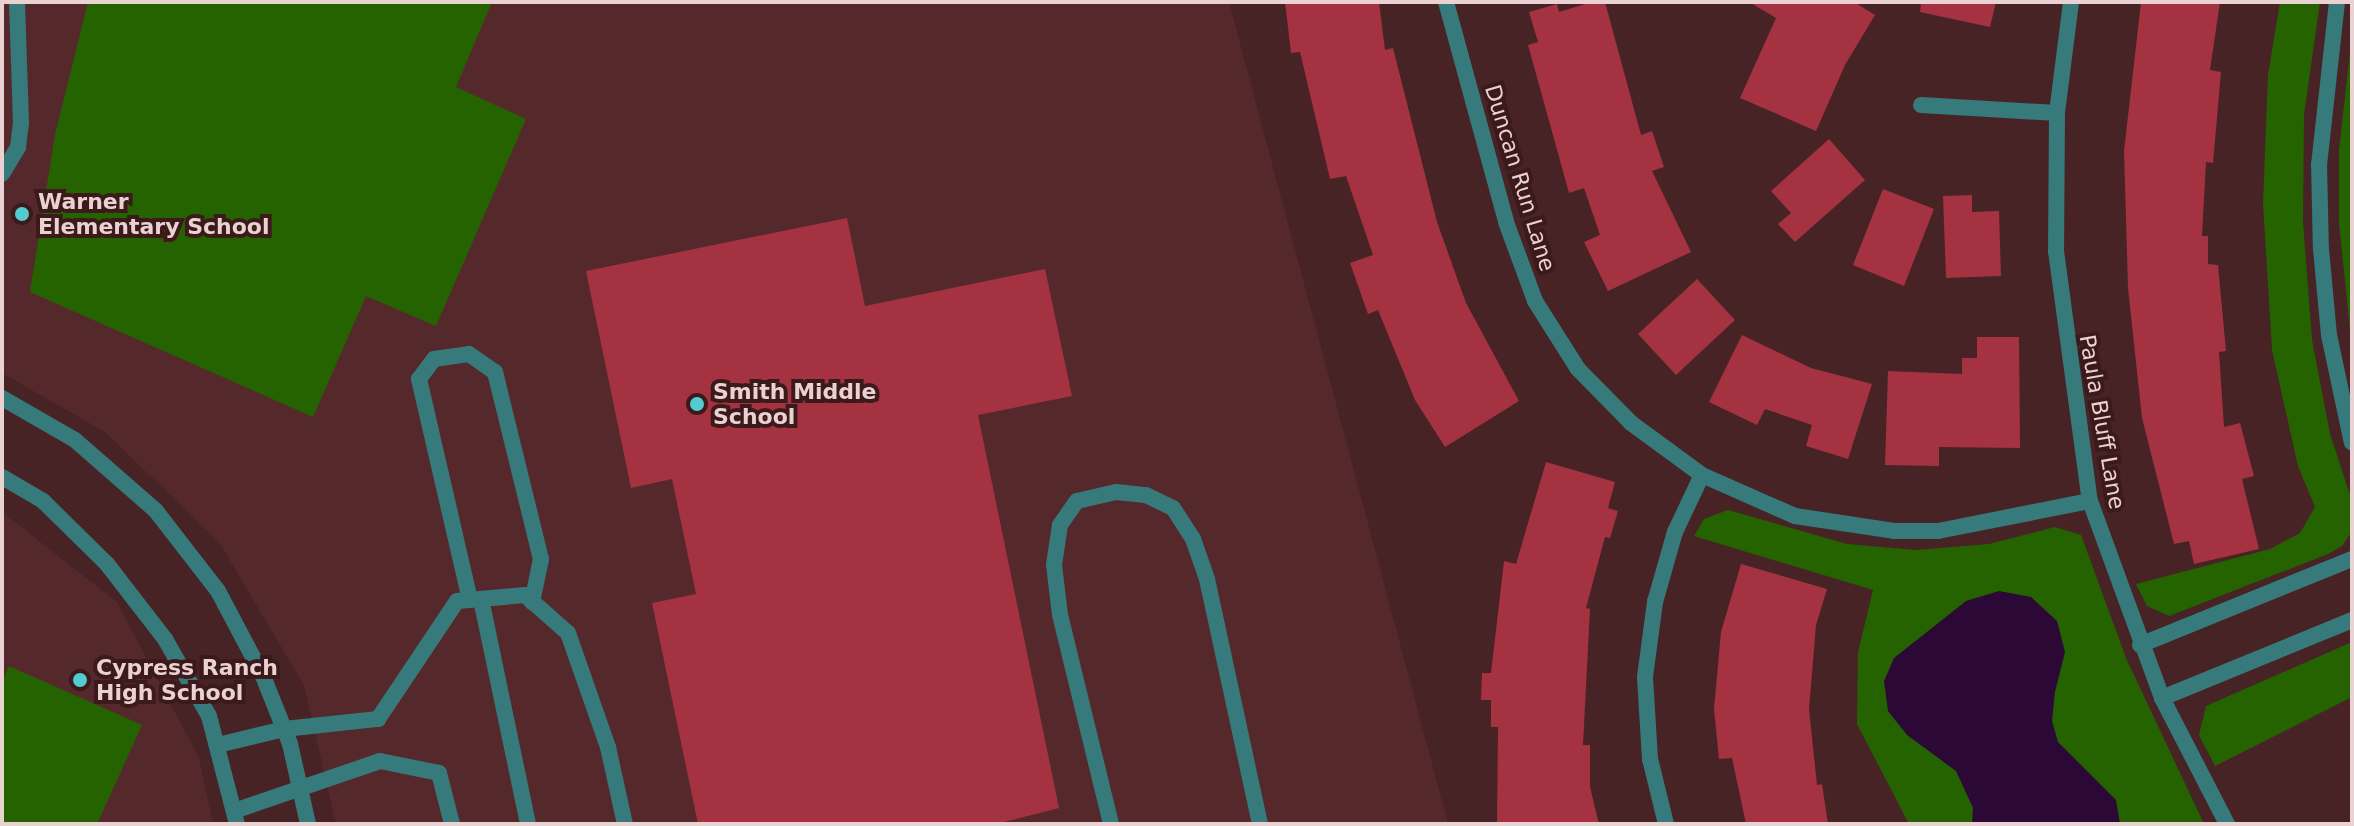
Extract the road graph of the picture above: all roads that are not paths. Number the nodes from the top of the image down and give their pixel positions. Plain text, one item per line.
1 (17, 2) edge
2 (1446, 2) edge
3 (2071, 2) edge
4 (2337, 2) edge
5 (1921, 105) dead end
6 (2057, 113) junction
7 (2, 174) edge
8 (2, 398) edge
9 (2352, 443) edge
10 (1702, 475) junction
11 (2, 477) edge
12 (2090, 501) junction
13 (2352, 559) edge
14 (475, 600) junction
15 (532, 602) junction
16 (2352, 620) edge
17 (2140, 645) junction
18 (2162, 698) junction
19 (284, 729) junction
20 (218, 745) junction
21 (300, 785) junction
22 (236, 818) edge
23 (308, 824) edge
24 (452, 824) edge
25 (528, 824) edge
26 (625, 824) edge
27 (1111, 824) edge
28 (1260, 824) edge
29 (1666, 824) edge
30 (2227, 824) edge

1 - 7 street
2 - 10 street, Duncan Run Lane
3 - 6 street, Paula Bluff Lane
4 - 9 street
5 - 6 street
6 - 12 street, Paula Bluff Lane
8 - 19 street
10 - 12 street, Duncan Run Lane
10 - 29 street
11 - 20 street
12 - 17 street, Paula Bluff Lane
13 - 17 street
14 - 15 street
14 - 15 street
14 - 19 street
14 - 25 street
15 - 26 street
16 - 18 street
17 - 18 street, Paula Bluff Lane
18 - 30 street, Paula Bluff Lane
19 - 20 street
19 - 21 street
20 - 22 street
21 - 22 street
21 - 23 street
21 - 24 street
27 - 28 street

